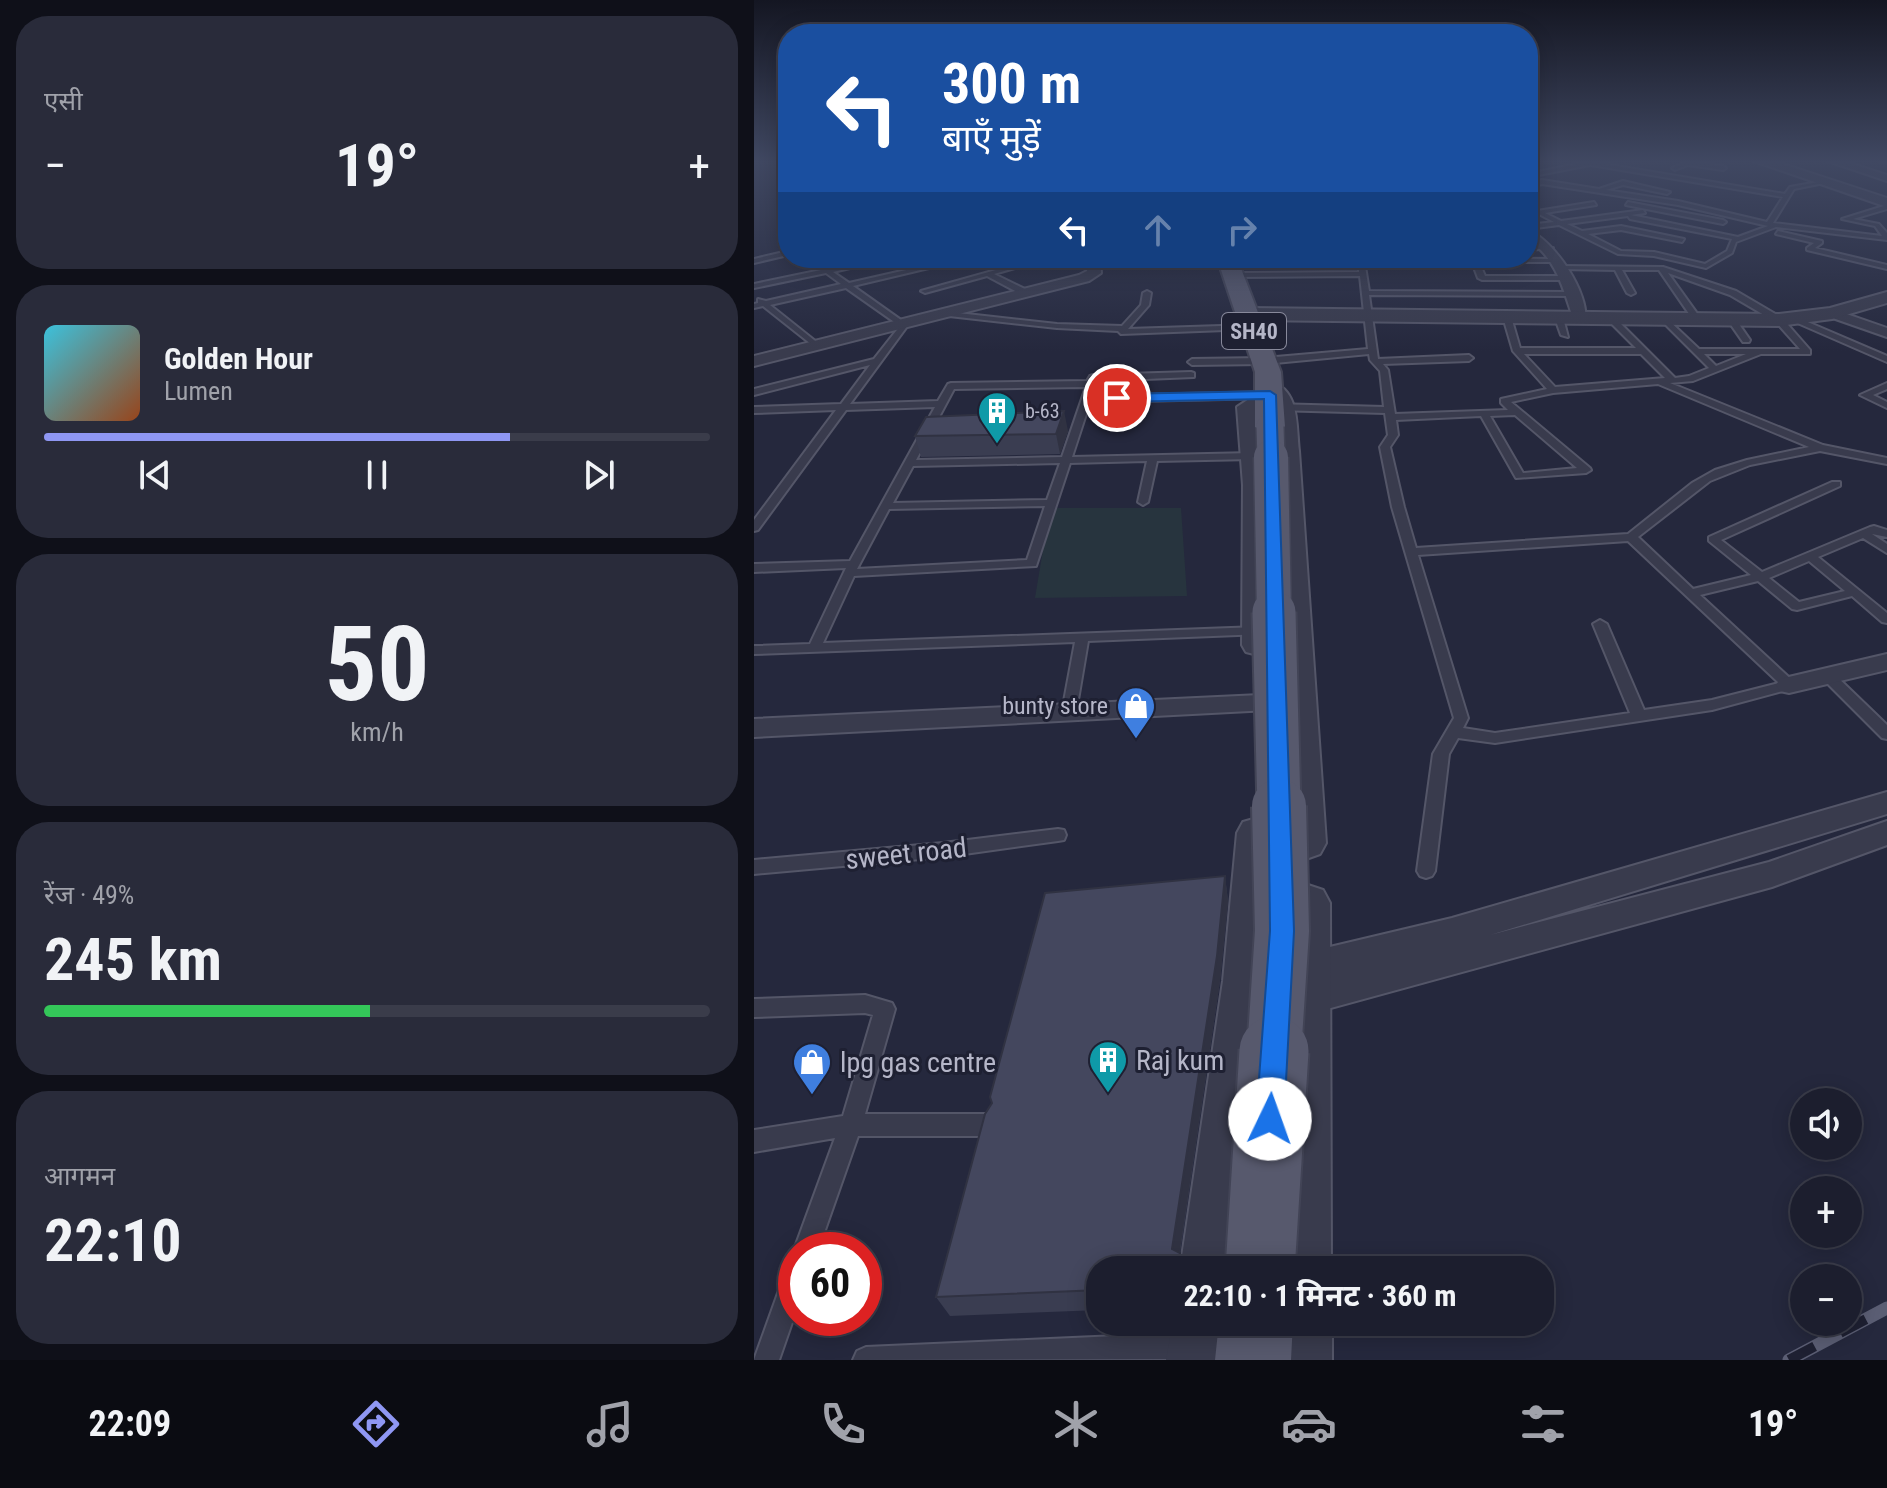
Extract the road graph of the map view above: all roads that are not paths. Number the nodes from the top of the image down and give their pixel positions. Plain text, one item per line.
1 (1561, 223) edge
2 (1661, 223) edge
3 (1757, 223) edge
4 (1773, 223) edge
5 (1869, 223) edge
6 (1771, 227) junction
7 (1581, 233) junction
8 (1656, 235) junction
9 (1887, 238) edge
10 (1740, 239) junction
11 (1538, 240) edge
12 (1682, 240) dead end
13 (1538, 248) edge
14 (1550, 248) junction
15 (1620, 253) junction
16 (778, 255) edge
17 (754, 261) edge
18 (1706, 266) junction
19 (1538, 267) edge
20 (1887, 267) edge
21 (824, 268) edge
22 (842, 268) edge
23 (924, 268) edge
24 (1010, 268) edge
25 (1094, 268) edge
26 (1229, 268) edge
27 (1248, 268) edge
28 (1360, 268) edge
29 (1478, 268) edge
30 (1617, 268) junction
31 (1661, 268) junction
32 (1562, 269) junction
33 (828, 271) junction
34 (988, 274) junction
35 (1363, 274) junction
36 (1703, 284) junction
37 (849, 285) junction
38 (754, 286) edge
39 (925, 291) dead end
40 (1024, 292) junction
41 (1147, 293) dead end
42 (1365, 293) junction
43 (1631, 293) dead end
44 (1571, 294) junction
45 (754, 295) edge
46 (1680, 296) junction
47 (1887, 297) edge
48 (759, 305) edge
49 (1832, 313) junction
50 (949, 314) junction
51 (1367, 316) junction
52 (1507, 317) junction
53 (1580, 318) junction
54 (1610, 318) junction
55 (1664, 318) junction
56 (1697, 319) junction
57 (1731, 319) junction
58 (1788, 320) junction
59 (1249, 321) junction
60 (904, 325) junction
61 (1124, 329) junction
62 (1887, 333) edge
63 (1746, 340) dead end
64 (816, 346) junction
65 (1517, 351) junction
66 (1643, 351) junction
67 (1697, 351) junction
68 (1759, 352) junction
69 (1375, 356) junction
70 (1469, 358) dead end
71 (1887, 359) edge
72 (754, 361) edge
73 (877, 361) junction
74 (1192, 362) dead end
75 (1716, 370) junction
76 (1191, 375) dead end
77 (1667, 382) junction
78 (1091, 384) junction
79 (1887, 386) edge
80 (1553, 390) junction
81 (754, 392) edge
82 (1086, 399) junction
83 (942, 404) junction
84 (1887, 405) edge
85 (1268, 406) junction
86 (844, 407) junction
87 (758, 410) edge
88 (1517, 412) junction
89 (1484, 413) junction
90 (1390, 414) junction
91 (754, 418) edge
92 (1063, 425) edge
93 (1078, 425) junction
94 (943, 430) edge
95 (928, 431) junction
96 (1820, 448) junction
97 (1887, 454) edge
98 (1153, 457) junction
99 (1066, 459) junction
100 (1881, 460) edge
101 (911, 463) junction
102 (1836, 484) dead end
103 (1143, 502) dead end
104 (1052, 503) junction
105 (887, 506) junction
106 (754, 528) edge
107 (1863, 533) junction
108 (1887, 534) edge
109 (1631, 537) junction
110 (1887, 549) edge
111 (1411, 552) junction
112 (1810, 556) junction
113 (754, 568) edge
114 (851, 569) junction
115 (1760, 577) junction
116 (1854, 592) junction
117 (1691, 593) junction
118 (1887, 619) edge
119 (1600, 624) dead end
120 (1258, 631) junction
121 (1082, 638) junction
122 (815, 647) junction
123 (754, 650) edge
124 (1887, 662) edge
125 (1828, 676) junction
126 (1789, 685) junction
127 (1260, 704) junction
128 (1069, 712) junction
129 (1639, 716) junction
130 (754, 728) edge
131 (1454, 732) junction
132 (1887, 734) edge
133 (1887, 803) edge
134 (1887, 833) edge
135 (1058, 835) dead end
136 (1729, 850) junction
137 (754, 867) edge
138 (1426, 871) dead end
139 (1754, 879) junction
140 (1307, 983) junction
141 (754, 1008) edge
142 (1240, 1019) junction
143 (1305, 1058) junction
144 (851, 1125) junction
145 (988, 1125) edge
146 (754, 1141) edge
147 (812, 1232) edge
148 (1211, 1256) edge
149 (1261, 1256) edge
150 (1302, 1256) edge
151 (778, 1327) edge
152 (1302, 1336) edge
153 (1222, 1342) edge
154 (766, 1360) edge
155 (866, 1360) edge
156 (1301, 1360) edge

1 - 7 lane
2 - 10 lane
3 - 6 lane
4 - 6 lane
5 - 9 lane
6 - 9 lane
6 - 10 lane
6 - 20 lane
7 - 8 lane
7 - 15 lane
8 - 12 lane
8 - 15 lane
10 - 18 lane
11 - 14 street
13 - 14 lane
14 - 32 street
15 - 18 lane
16 - 17 lane
18 - 36 lane
19 - 32 lane
21 - 33 lane
22 - 33 lane
23 - 37 lane
24 - 34 lane
25 - 40 street
26 - 59 main road, SH40
27 - 35 lane
28 - 35 lane
29 - 32 lane
30 - 31 lane
30 - 32 lane
30 - 43 lane
31 - 36 lane
31 - 46 lane
32 - 44 street
33 - 37 lane
33 - 38 lane
34 - 39 lane
34 - 40 lane
35 - 42 lane
36 - 46 lane
36 - 58 lane
37 - 48 lane
37 - 60 lane
40 - 50 street
41 - 61 lane
42 - 44 lane
42 - 51 lane
44 - 53 street
45 - 48 lane
46 - 56 lane
47 - 49 street
48 - 64 lane
49 - 58 street
49 - 62 street
50 - 60 street
50 - 61 lane
51 - 52 street
51 - 59 street
51 - 69 lane
52 - 53 street
52 - 65 lane
53 - 54 street
54 - 55 street
54 - 66 lane
55 - 56 street
55 - 67 lane
56 - 57 street
57 - 58 street
57 - 63 lane
58 - 68 lane
58 - 71 lane
59 - 61 lane
59 - 85 main road, SH40
60 - 64 street
60 - 73 lane
64 - 72 street
65 - 66 lane
65 - 80 lane
66 - 77 lane
67 - 68 lane
67 - 75 lane
68 - 75 lane
69 - 70 lane
69 - 85 lane
69 - 90 lane
73 - 81 lane
73 - 86 lane
74 - 85 lane
75 - 77 lane
76 - 78 lane
77 - 80 lane
77 - 96 lane
78 - 82 lane
78 - 83 lane
79 - 84 lane
80 - 88 lane
82 - 85 lane
82 - 93 lane
83 - 86 lane
83 - 95 lane
85 - 90 lane
85 - 98 lane
85 - 120 street
85 - 140 street
85 - 149 main road, SH40, bridge
86 - 87 lane
86 - 106 lane
87 - 91 lane
88 - 89 lane
88 - 89 lane
89 - 90 lane
90 - 111 lane
92 - 93 lane
93 - 99 lane
94 - 95 lane
95 - 101 lane
96 - 100 lane
96 - 109 lane
97 - 100 lane
98 - 99 lane
98 - 103 lane
99 - 101 lane
99 - 104 lane
101 - 105 lane
102 - 115 lane
104 - 105 lane
104 - 114 lane
105 - 114 lane
107 - 108 lane
107 - 110 lane
107 - 112 lane
109 - 111 lane
109 - 117 lane
111 - 131 lane
112 - 115 lane
112 - 116 lane
113 - 114 lane
114 - 122 lane
115 - 116 lane
115 - 117 lane
116 - 118 lane
117 - 126 lane
119 - 129 lane
120 - 121 lane
120 - 127 street
121 - 122 lane
121 - 128 lane
122 - 123 lane
124 - 125 street
125 - 126 street
125 - 132 lane
126 - 129 lane
127 - 128 street
127 - 142 street
128 - 130 street
129 - 131 lane
131 - 138 lane
133 - 136 street
134 - 139 street
135 - 137 lane, sweet road
136 - 139 street
136 - 140 street
139 - 140 street
140 - 142 street
140 - 143 street
141 - 144 lane
142 - 143 street
142 - 148 street
143 - 150 street
144 - 145 lane
144 - 146 lane
144 - 147 lane
151 - 154 lane
152 - 156 street
153 - 155 lane

